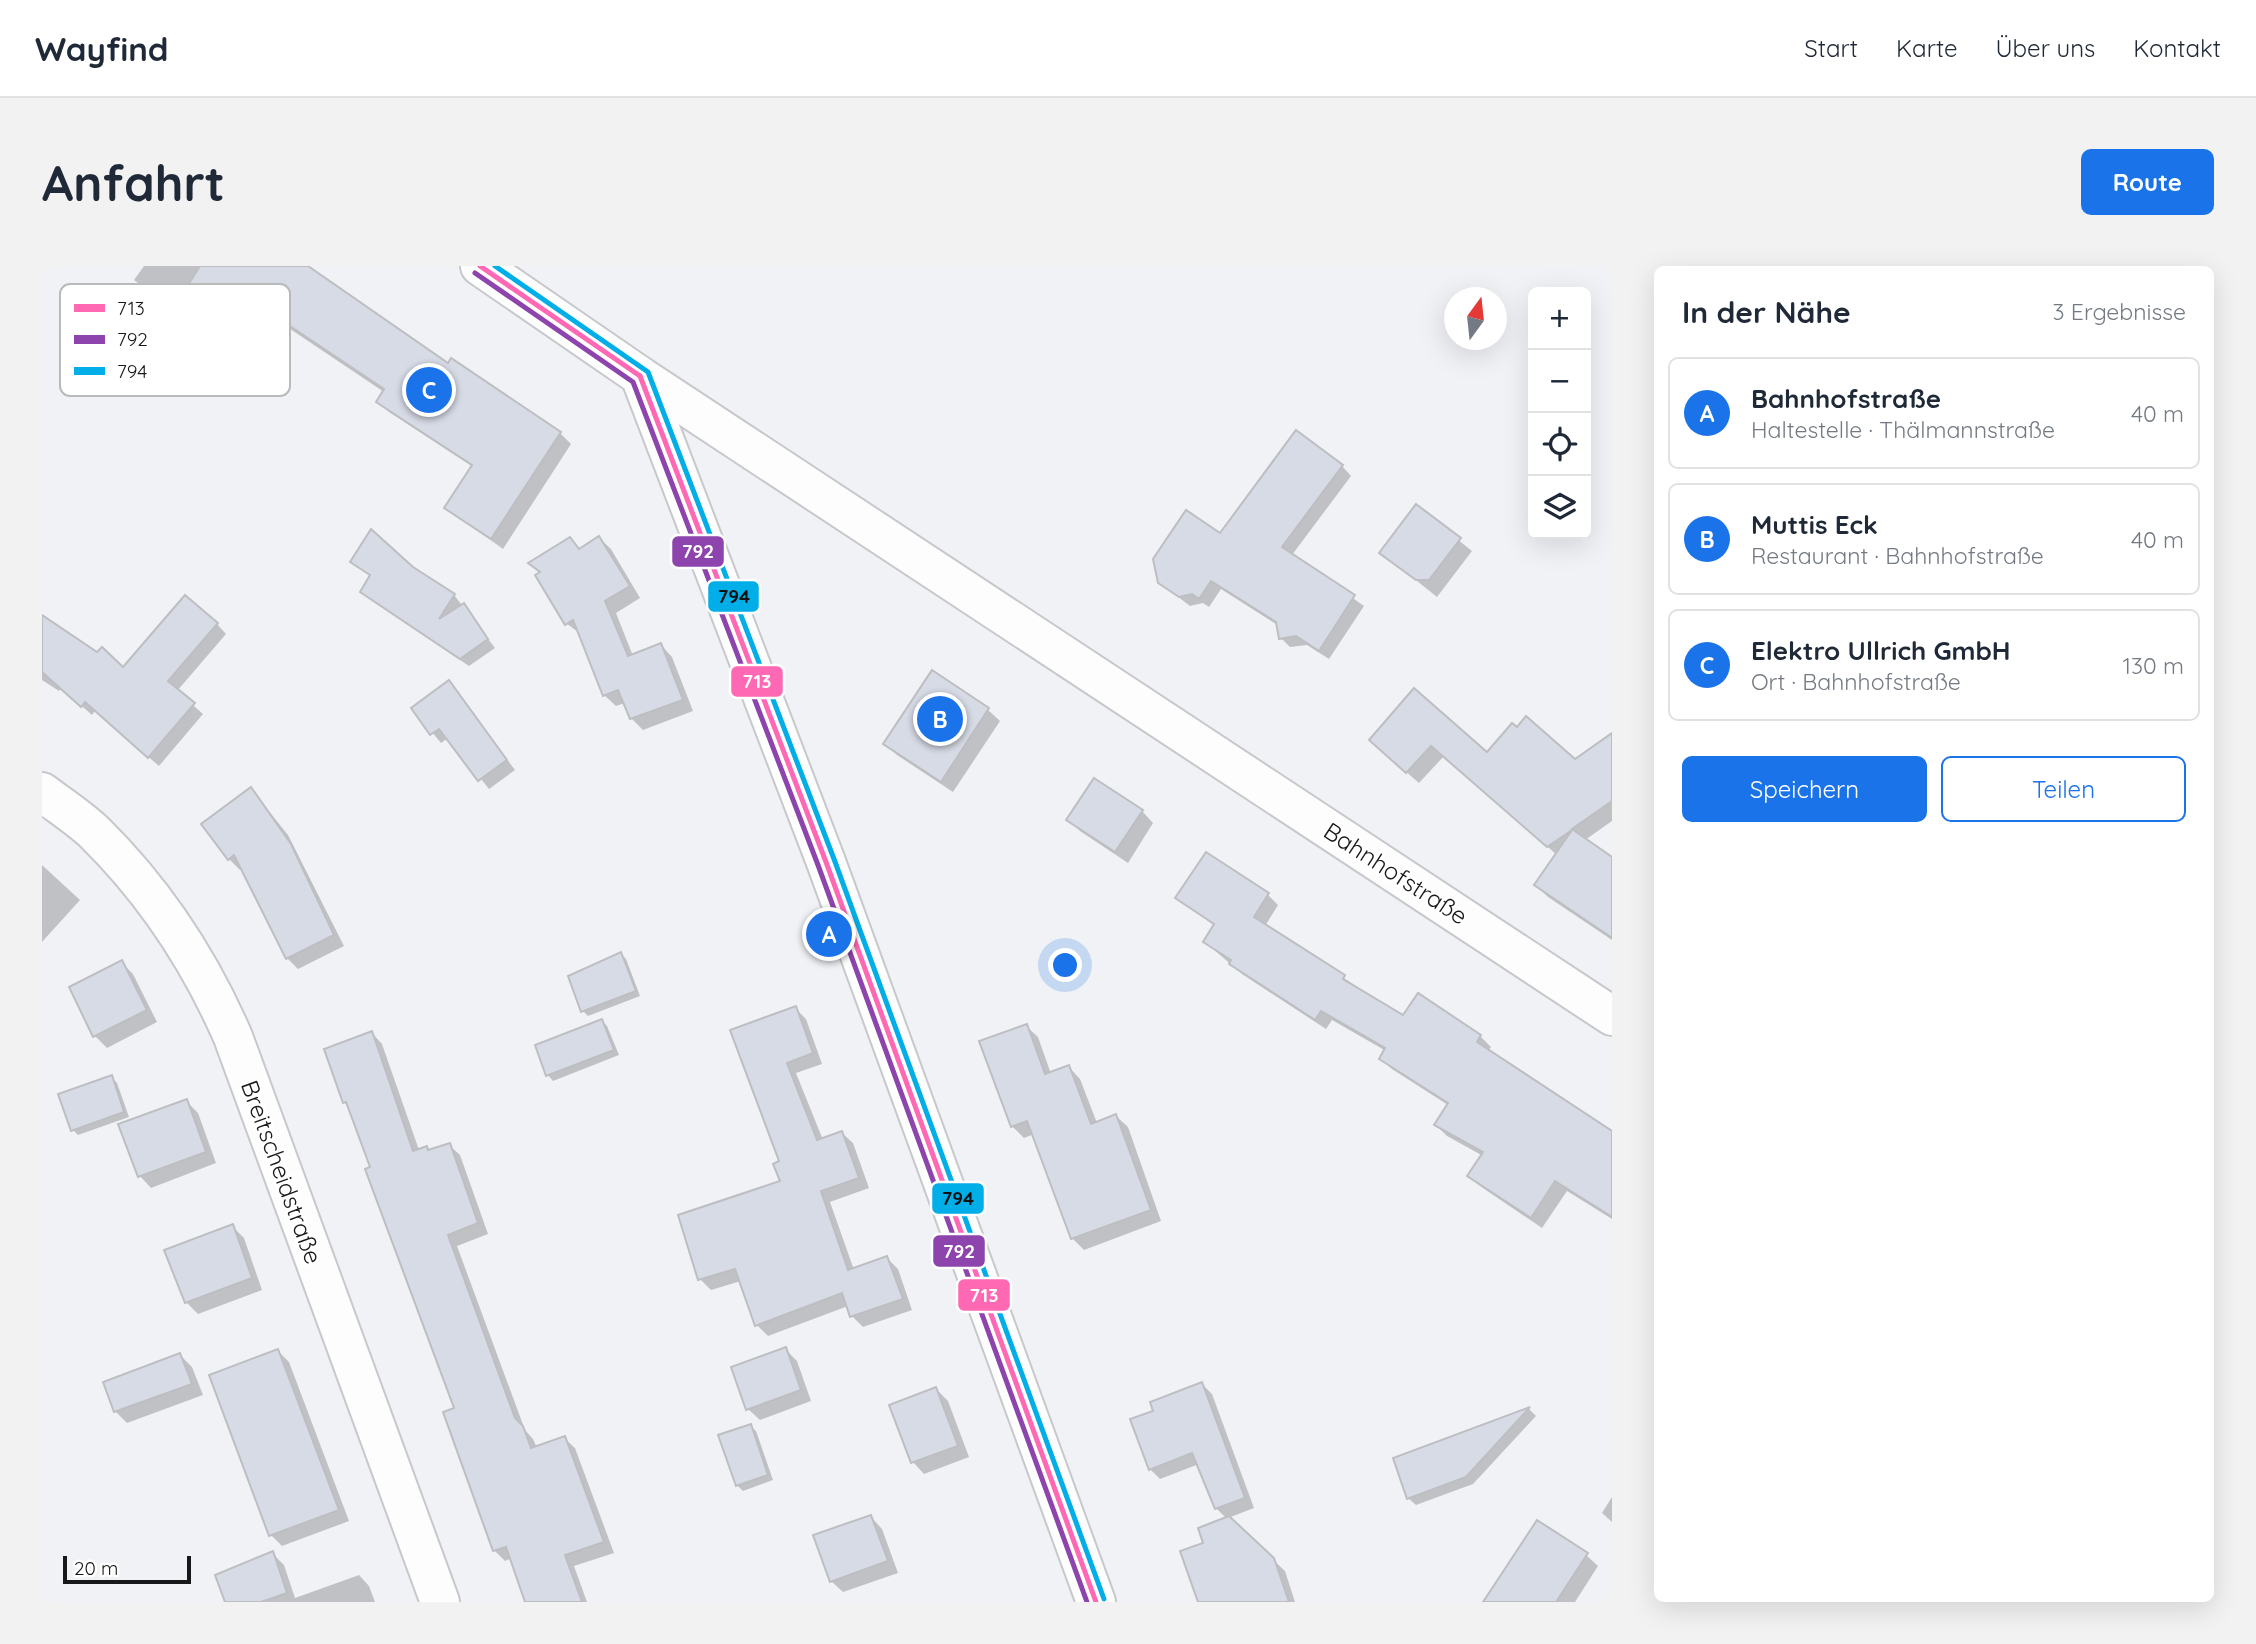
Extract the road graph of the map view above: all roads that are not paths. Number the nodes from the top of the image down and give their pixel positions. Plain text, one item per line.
1 (480, 266) edge
2 (640, 376) junction
3 (42, 792) edge
4 (1612, 1016) edge
5 (440, 1602) edge
6 (1096, 1602) edge

1 - 2 street, Bahnhofstraße
2 - 4 street, Bahnhofstraße
2 - 6 street
3 - 5 street, Breitscheidstraße

